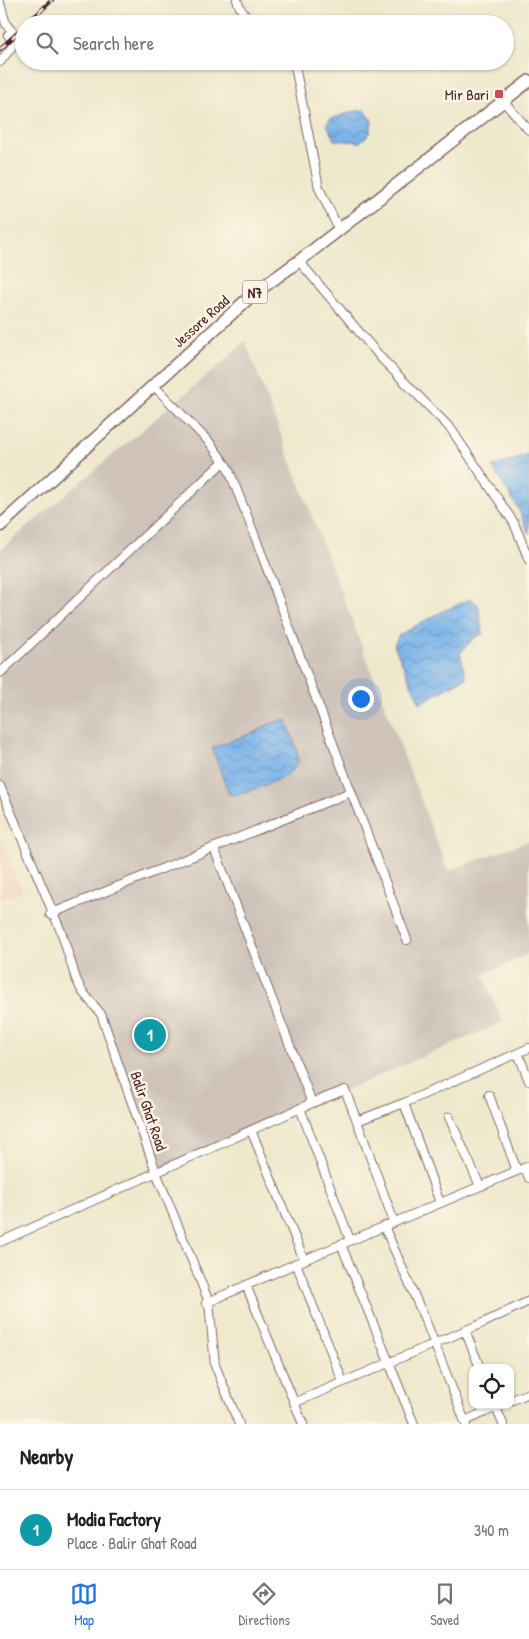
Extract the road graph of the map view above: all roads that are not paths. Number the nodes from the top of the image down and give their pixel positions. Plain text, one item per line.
1 (237, 0) edge
2 (0, 3) edge
3 (245, 15) edge
4 (0, 62) edge
5 (296, 70) edge
6 (529, 81) edge
7 (504, 101) junction
8 (529, 130) edge
9 (339, 230) junction
10 (299, 261) junction
11 (153, 385) junction
12 (223, 462) junction
13 (0, 526) edge
14 (529, 560) edge
15 (0, 673) edge
16 (0, 786) edge
17 (351, 792) junction
18 (0, 795) edge
19 (214, 848) junction
20 (52, 913) junction
21 (407, 940) dead end
22 (529, 1048) edge
23 (518, 1053) junction
24 (529, 1081) edge
25 (489, 1095) dead end
26 (312, 1103) junction
27 (404, 1103) junction
28 (300, 1108) junction
29 (449, 1117) dead end
30 (357, 1121) junction
31 (251, 1130) junction
32 (524, 1168) edge
33 (154, 1172) junction
34 (529, 1178) edge
35 (480, 1186) junction
36 (440, 1203) junction
37 (394, 1222) junction
38 (384, 1226) junction
39 (350, 1240) junction
40 (0, 1242) edge
41 (341, 1244) junction
42 (300, 1262) junction
43 (246, 1285) junction
44 (208, 1302) junction
45 (529, 1302) edge
46 (465, 1330) junction
47 (434, 1343) junction
48 (389, 1362) junction
49 (478, 1364) edge
50 (343, 1382) junction
51 (529, 1393) edge
52 (514, 1399) edge
53 (294, 1402) junction
54 (491, 1409) edge
55 (498, 1409) edge
56 (237, 1424) edge
57 (303, 1424) edge
58 (414, 1424) edge
59 (466, 1424) edge
60 (503, 1424) edge

1 - 3 street
2 - 4 street
5 - 9 street
6 - 7 highway, Jessore Road / N7
7 - 8 street
7 - 9 highway, Jessore Road / N7
9 - 10 highway, Jessore Road / N7
10 - 11 highway, Jessore Road / N7
10 - 14 street
11 - 12 street
11 - 13 highway, Jessore Road / N7
12 - 15 street
12 - 17 street
16 - 20 street, Balir Ghat Road
17 - 19 street
17 - 21 street
18 - 20 street, Balir Ghat Road
19 - 20 street
19 - 26 street
20 - 33 street, Balir Ghat Road
22 - 23 street
23 - 24 street
23 - 27 street
25 - 32 street
26 - 28 street
26 - 30 street
27 - 30 street
27 - 36 street
28 - 31 street
28 - 39 street
29 - 35 street
30 - 37 street
31 - 33 street
31 - 42 street
32 - 34 street
32 - 35 street
33 - 40 street
33 - 44 street, Balir Ghat Road
35 - 36 street
36 - 37 street
37 - 38 street
38 - 39 street
38 - 47 street
39 - 41 street
41 - 42 street
41 - 48 street
42 - 43 street
42 - 50 street
43 - 44 street
43 - 53 street
44 - 56 street, Balir Ghat Road
45 - 46 street
46 - 47 street
46 - 49 street
47 - 48 street
47 - 59 street
48 - 50 street
48 - 58 street
50 - 53 street
51 - 52 street
53 - 57 street
54 - 59 street
55 - 60 street

